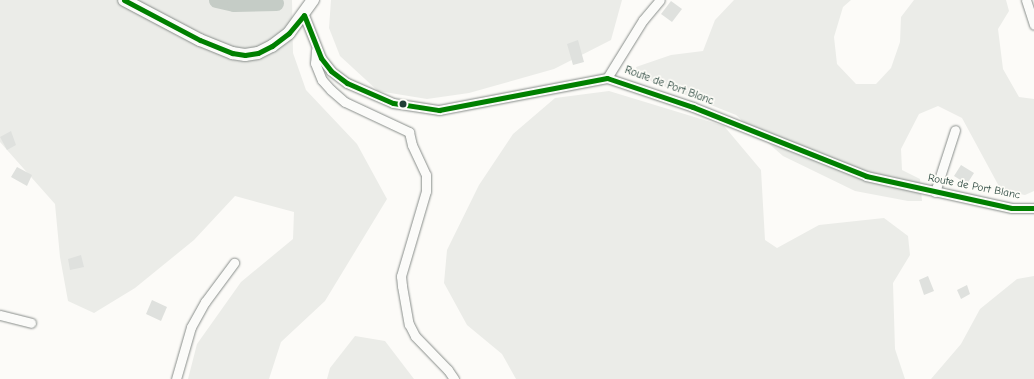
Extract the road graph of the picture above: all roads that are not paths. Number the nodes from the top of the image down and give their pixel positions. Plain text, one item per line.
1 (124, 0) edge
2 (313, 0) edge
3 (660, 0) edge
4 (1026, 0) edge
5 (304, 15) junction
6 (1034, 25) edge
7 (316, 48) junction
8 (607, 78) junction
9 (955, 130) dead end
10 (935, 192) junction
11 (1034, 208) edge
12 (234, 263) dead end
13 (0, 315) edge
14 (31, 323) dead end
15 (176, 379) edge
16 (454, 379) edge

1 - 5 main road
2 - 5 main road
3 - 8 street
4 - 6 street
5 - 7 street, Route de Port Blanc
7 - 8 street, Route de Port Blanc
7 - 16 street
8 - 10 street, Route de Port Blanc
9 - 10 street
10 - 11 street, Route de Port Blanc
12 - 15 street
13 - 14 street

